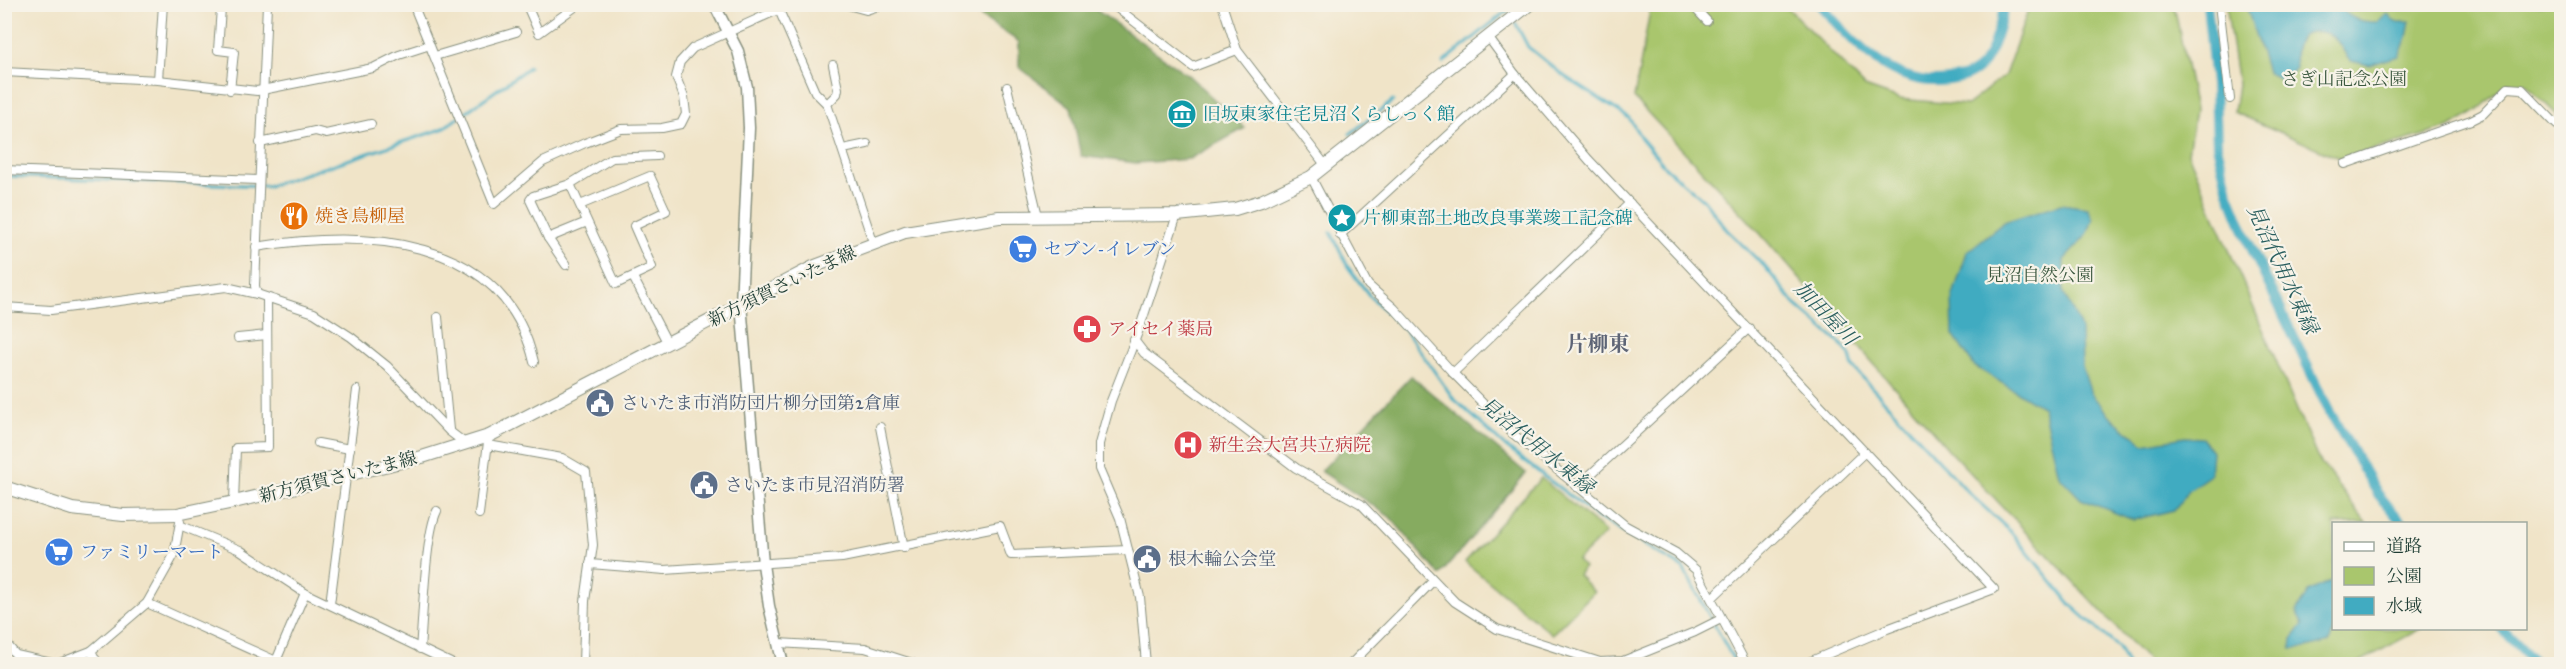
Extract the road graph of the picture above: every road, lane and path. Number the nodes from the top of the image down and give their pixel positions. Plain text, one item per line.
1 (163, 4) edge
2 (192, 4) edge
3 (267, 4) edge
4 (413, 4) edge
5 (532, 4) edge
6 (579, 4) edge
7 (714, 4) edge
8 (791, 4) edge
9 (844, 4) edge
10 (885, 4) edge
11 (1112, 4) edge
12 (1222, 4) edge
13 (1530, 4) edge
14 (1691, 4) edge
15 (2219, 4) edge
16 (779, 10) junction
17 (1707, 21) dead end
18 (516, 32) dead end
19 (728, 32) junction
20 (1488, 38) junction
21 (430, 45) junction
22 (1238, 50) junction
23 (435, 56) junction
24 (833, 65) dead end
25 (4, 72) edge
26 (1515, 74) junction
27 (158, 80) junction
28 (1007, 87) dead end
29 (261, 89) junction
30 (230, 90) junction
31 (2230, 99) dead end
32 (827, 104) junction
33 (2562, 122) edge
34 (371, 124) dead end
35 (260, 142) junction
36 (867, 144) dead end
37 (843, 149) junction
38 (657, 156) dead end
39 (2345, 164) dead end
40 (1326, 166) junction
41 (4, 170) edge
42 (1311, 177) junction
43 (258, 180) junction
44 (570, 184) junction
45 (1630, 203) junction
46 (580, 205) junction
47 (1177, 215) junction
48 (1038, 216) junction
49 (587, 222) junction
50 (1340, 235) junction
51 (548, 238) junction
52 (873, 242) junction
53 (256, 247) junction
54 (566, 265) dead end
55 (633, 278) junction
56 (257, 294) junction
57 (267, 299) junction
58 (741, 304) junction
59 (4, 307) edge
60 (438, 317) dead end
61 (1749, 328) junction
62 (267, 335) junction
63 (238, 338) dead end
64 (1134, 340) junction
65 (668, 344) junction
66 (534, 362) dead end
67 (1453, 373) junction
68 (357, 390) dead end
69 (880, 427) dead end
70 (448, 431) junction
71 (488, 440) junction
72 (318, 443) dead end
73 (466, 444) junction
74 (350, 449) junction
75 (1865, 452) junction
76 (346, 475) junction
77 (4, 487) edge
78 (1577, 487) junction
79 (234, 502) junction
80 (437, 512) dead end
81 (177, 514) junction
82 (479, 514) dead end
83 (182, 526) junction
84 (904, 548) junction
85 (1128, 550) junction
86 (590, 564) junction
87 (763, 564) junction
88 (1433, 581) junction
89 (305, 593) junction
90 (1712, 598) junction
91 (147, 603) junction
92 (330, 604) junction
93 (1721, 619) junction
94 (4, 641) edge
95 (778, 643) junction
96 (420, 649) junction
97 (91, 651) junction
98 (434, 661) edge
99 (276, 663) edge
100 (56, 664) edge
101 (98, 664) edge
102 (264, 664) edge
103 (453, 664) edge
104 (583, 664) edge
105 (783, 664) edge
106 (915, 664) edge
107 (1146, 664) edge
108 (1351, 664) edge
109 (1746, 664) edge
110 (1804, 664) edge

1 - 27 street
2 - 30 street
3 - 29 street
4 - 21 street
5 - 6 street
7 - 19 street
8 - 16 street
9 - 10 street
11 - 22 street
12 - 22 street
13 - 20 main road, 新方須賀さいたま線
14 - 17 street
15 - 31 street
16 - 19 street
16 - 32 street
18 - 23 street
19 - 23 street
19 - 58 street
20 - 26 street
20 - 40 main road, 新方須賀さいたま線
21 - 23 street
21 - 29 street
22 - 40 street
24 - 32 street
25 - 27 street
26 - 45 street
26 - 50 street
27 - 30 street
28 - 48 street
29 - 30 street
29 - 35 street
32 - 37 street
33 - 39 street
34 - 35 street
35 - 43 street
36 - 37 street
37 - 52 street
38 - 44 street
40 - 42 main road, 新方須賀さいたま線
41 - 43 street
42 - 47 main road, 新方須賀さいたま線
42 - 50 street
43 - 53 street
44 - 46 street
44 - 51 street
45 - 61 street
45 - 67 street
46 - 49 street
46 - 55 street
47 - 48 main road, 新方須賀さいたま線
47 - 64 street
48 - 52 main road, 新方須賀さいたま線
49 - 51 street
49 - 55 street
50 - 67 street
51 - 54 street
52 - 58 main road, 新方須賀さいたま線
53 - 56 street
53 - 66 street
55 - 65 street
56 - 57 street
56 - 59 street
57 - 62 street
57 - 70 street
58 - 65 main road, 新方須賀さいたま線
58 - 87 street
60 - 70 street
61 - 75 street
61 - 78 street
62 - 63 street
62 - 79 street
64 - 85 street
64 - 88 street
65 - 71 main road, 新方須賀さいたま線
67 - 78 street
68 - 74 street
69 - 84 street
70 - 73 street
71 - 73 main road, 新方須賀さいたま線
71 - 82 street
71 - 86 street
72 - 74 street
73 - 76 main road, 新方須賀さいたま線
74 - 76 street
75 - 90 street
75 - 110 street
76 - 79 main road, 新方須賀さいたま線
76 - 92 street
77 - 81 main road, 新方須賀さいたま線
78 - 90 street
79 - 81 main road, 新方須賀さいたま線
80 - 96 street
81 - 83 street
83 - 89 street
83 - 91 street
84 - 85 street
84 - 87 street
85 - 107 street
86 - 87 street
86 - 104 street
87 - 95 street
88 - 93 street
88 - 108 street
89 - 92 street
89 - 99 street
90 - 93 street
91 - 97 street
91 - 99 street
92 - 96 street
93 - 109 street
94 - 100 street
95 - 105 street
95 - 106 street
96 - 98 street
97 - 100 street
97 - 101 street
98 - 103 street
99 - 102 street

